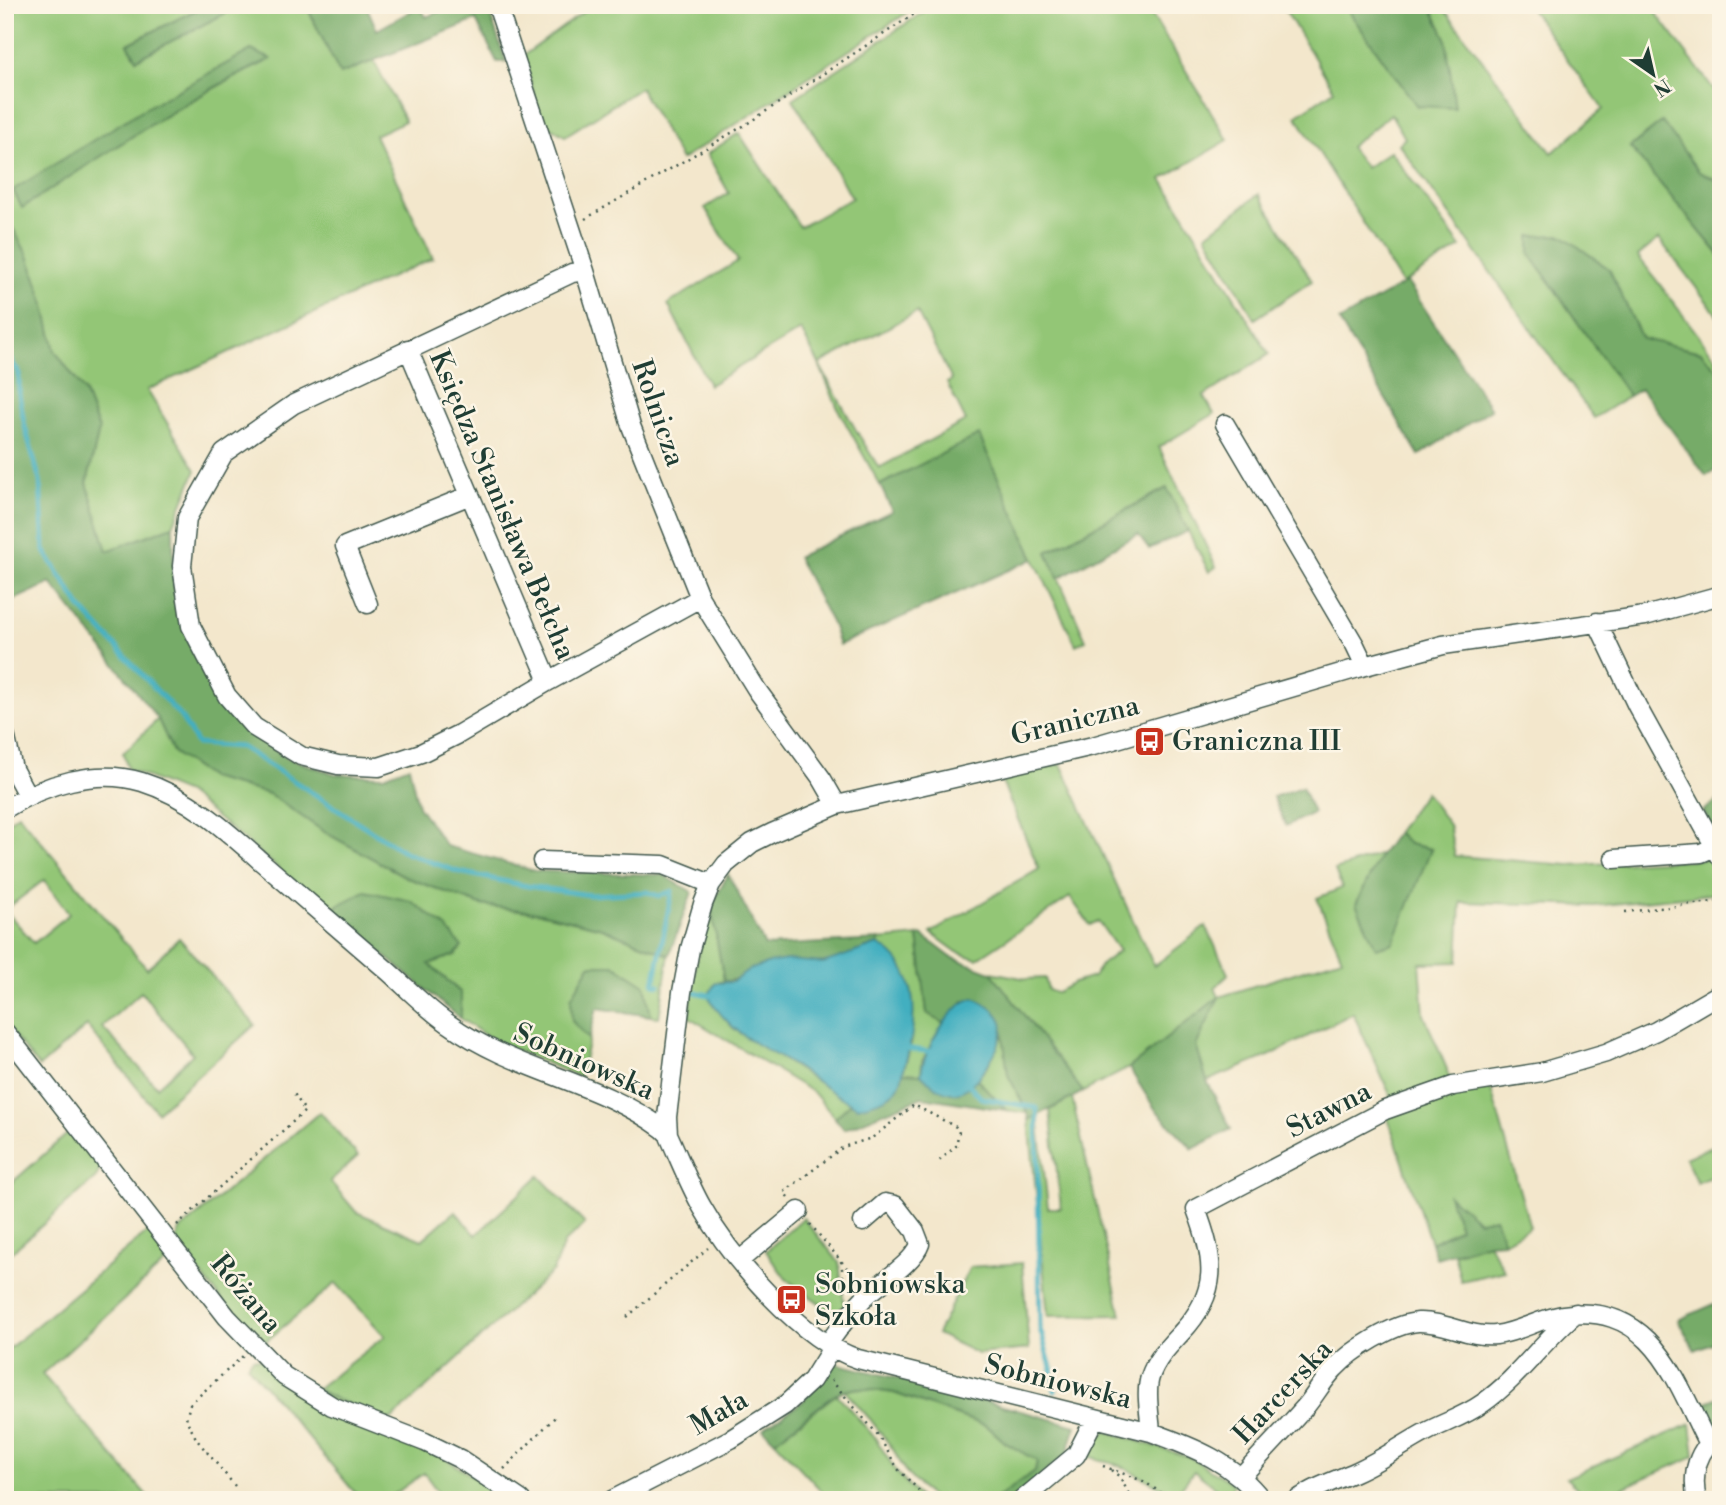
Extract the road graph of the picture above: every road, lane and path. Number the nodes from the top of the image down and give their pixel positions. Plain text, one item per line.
1 (497, 5) edge
2 (928, 5) edge
3 (570, 227) junction
4 (585, 271) junction
5 (408, 349) junction
6 (1225, 424) dead end
7 (468, 496) junction
8 (1721, 594) edge
9 (700, 598) junction
10 (368, 604) dead end
11 (1597, 622) junction
12 (1365, 666) junction
13 (549, 681) junction
14 (5, 734) edge
15 (27, 795) junction
16 (837, 805) junction
17 (5, 809) edge
18 (1718, 853) edge
19 (1614, 859) dead end
20 (541, 861) dead end
21 (712, 884) junction
22 (1721, 901) edge
23 (1625, 912) dead end
24 (1721, 993) edge
25 (5, 1032) edge
26 (293, 1093) dead end
27 (668, 1134) junction
28 (937, 1163) dead end
29 (799, 1210) junction
30 (863, 1222) dead end
31 (164, 1236) junction
32 (721, 1237) junction
33 (740, 1260) junction
34 (841, 1261) junction
35 (864, 1288) dead end
36 (846, 1296) dead end
37 (1576, 1313) junction
38 (627, 1317) dead end
39 (254, 1347) junction
40 (830, 1347) junction
41 (820, 1367) junction
42 (555, 1417) dead end
43 (1095, 1418) junction
44 (1151, 1432) junction
45 (1714, 1439) edge
46 (1076, 1455) junction
47 (1103, 1466) junction
48 (1241, 1477) junction
49 (494, 1482) junction
50 (235, 1486) dead end
51 (613, 1499) edge
52 (521, 1500) edge
53 (928, 1500) edge
54 (1022, 1500) edge
55 (1132, 1500) edge
56 (1172, 1500) edge
57 (1262, 1500) edge
58 (1297, 1500) edge
59 (1697, 1500) edge

1 - 3 street, Rolnicza
2 - 3 path
3 - 4 street, Rolnicza
4 - 5 street, Księdza Stanisława Bełcha
4 - 9 street, Rolnicza
5 - 7 street, Księdza Stanisława Bełcha
5 - 13 street, Księdza Stanisława Bełcha
6 - 12 street
7 - 10 street
7 - 13 street, Księdza Stanisława Bełcha
8 - 11 street, Graniczna
9 - 13 street, Księdza Stanisława Bełcha
9 - 16 street, Rolnicza
11 - 12 street, Graniczna
11 - 18 street
12 - 16 street, Graniczna
14 - 15 street
15 - 17 street, Sobniowska
15 - 27 street, Sobniowska
16 - 21 street, Graniczna
18 - 19 street
20 - 21 street
21 - 27 street, Graniczna
22 - 23 path
24 - 44 street, Stawna
25 - 31 street, Różana
26 - 31 path
27 - 32 street, Sobniowska
28 - 29 path
29 - 33 street
29 - 34 path
30 - 40 street, Mała
31 - 39 street, Różana
32 - 33 street, Sobniowska
32 - 38 path
33 - 40 street, Sobniowska
34 - 35 path
34 - 36 path
37 - 45 street, Harcerska
37 - 48 street, Harcerska
37 - 58 street
39 - 49 street, Różana
39 - 50 path
40 - 41 street, Mała
40 - 43 street, Sobniowska
41 - 51 street, Mała
41 - 53 path
42 - 49 path
43 - 44 street, Sobniowska
43 - 46 street
44 - 48 street, Sobniowska
45 - 59 street
46 - 47 path
46 - 54 street
47 - 55 path
47 - 56 path
48 - 57 street, Sobniowska
49 - 52 street, Różana

